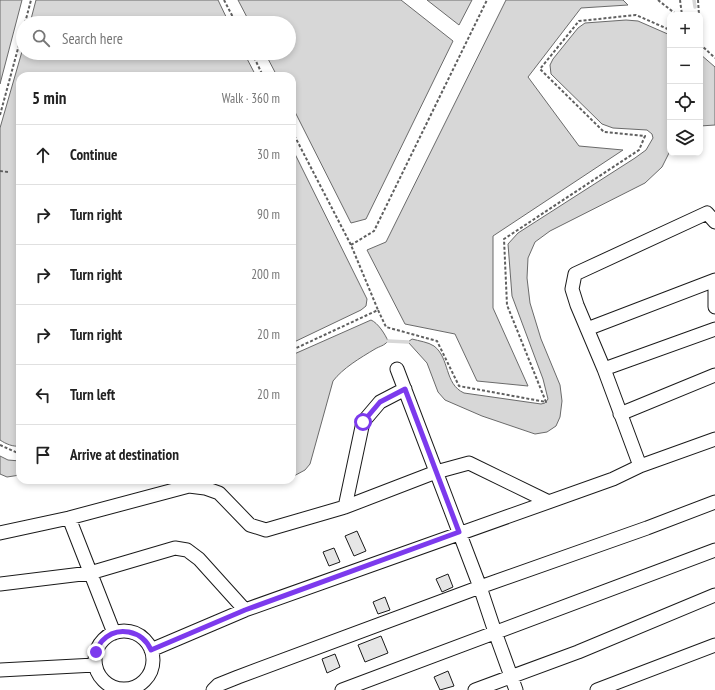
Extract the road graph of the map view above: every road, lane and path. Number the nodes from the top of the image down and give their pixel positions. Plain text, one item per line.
1 (31, 0) edge
2 (224, 0) edge
3 (487, 0) edge
4 (658, 0) edge
5 (680, 0) edge
6 (698, 0) edge
7 (674, 12) edge
8 (682, 12) edge
9 (699, 12) edge
10 (27, 16) edge
11 (232, 16) edge
12 (667, 29) edge
13 (703, 47) edge
14 (16, 56) edge
15 (715, 58) edge
16 (255, 60) edge
17 (261, 72) edge
18 (0, 115) edge
19 (296, 139) edge
20 (0, 171) edge
21 (8, 172) dead end
22 (715, 222) edge
23 (351, 245) junction
24 (715, 280) edge
25 (715, 287) edge
26 (715, 307) edge
27 (378, 310) junction
28 (587, 329) junction
29 (715, 329) edge
30 (296, 348) edge
31 (397, 369) dead end
32 (604, 369) junction
33 (715, 375) edge
34 (405, 389) junction
35 (620, 414) junction
36 (715, 439) edge
37 (0, 446) edge
38 (16, 452) edge
39 (640, 466) junction
40 (436, 472) junction
41 (547, 501) junction
42 (715, 502) edge
43 (345, 507) junction
44 (69, 518) junction
45 (459, 532) junction
46 (0, 533) edge
47 (715, 550) edge
48 (90, 573) junction
49 (0, 584) edge
50 (480, 587) junction
51 (715, 595) edge
52 (245, 610) junction
53 (495, 632) junction
54 (114, 633) junction
55 (715, 645) edge
56 (151, 650) junction
57 (95, 665) junction
58 (0, 670) edge
59 (511, 677) junction
60 (111, 688) edge
61 (136, 689) edge
62 (213, 690) edge
63 (342, 690) edge
64 (475, 690) edge
65 (516, 690) edge
66 (598, 690) edge

1 - 10 path
2 - 11 path
3 - 23 path
4 - 7 path
5 - 8 path
6 - 9 path
12 - 27 path
13 - 15 path
14 - 18 path
16 - 17 path
19 - 23 path
20 - 21 path
22 - 28 street
23 - 27 path
24 - 28 street
25 - 26 street
27 - 30 path
28 - 32 street
29 - 32 street
31 - 34 street
32 - 35 street
33 - 35 street
34 - 40 street
34 - 43 street
35 - 39 street
36 - 39 street
37 - 38 path
39 - 41 street
40 - 41 street
40 - 43 street
40 - 45 street
41 - 45 street
42 - 50 street
43 - 44 street
44 - 46 street
44 - 48 street
45 - 50 street
45 - 52 street
47 - 53 street
48 - 49 street
48 - 52 street
48 - 54 street
50 - 53 street
50 - 62 street
51 - 59 street
52 - 56 street
53 - 59 street
53 - 63 street
54 - 56 street
54 - 57 street
55 - 66 street
56 - 61 street
57 - 58 street
57 - 60 street
59 - 64 street
59 - 65 street
60 - 61 street

